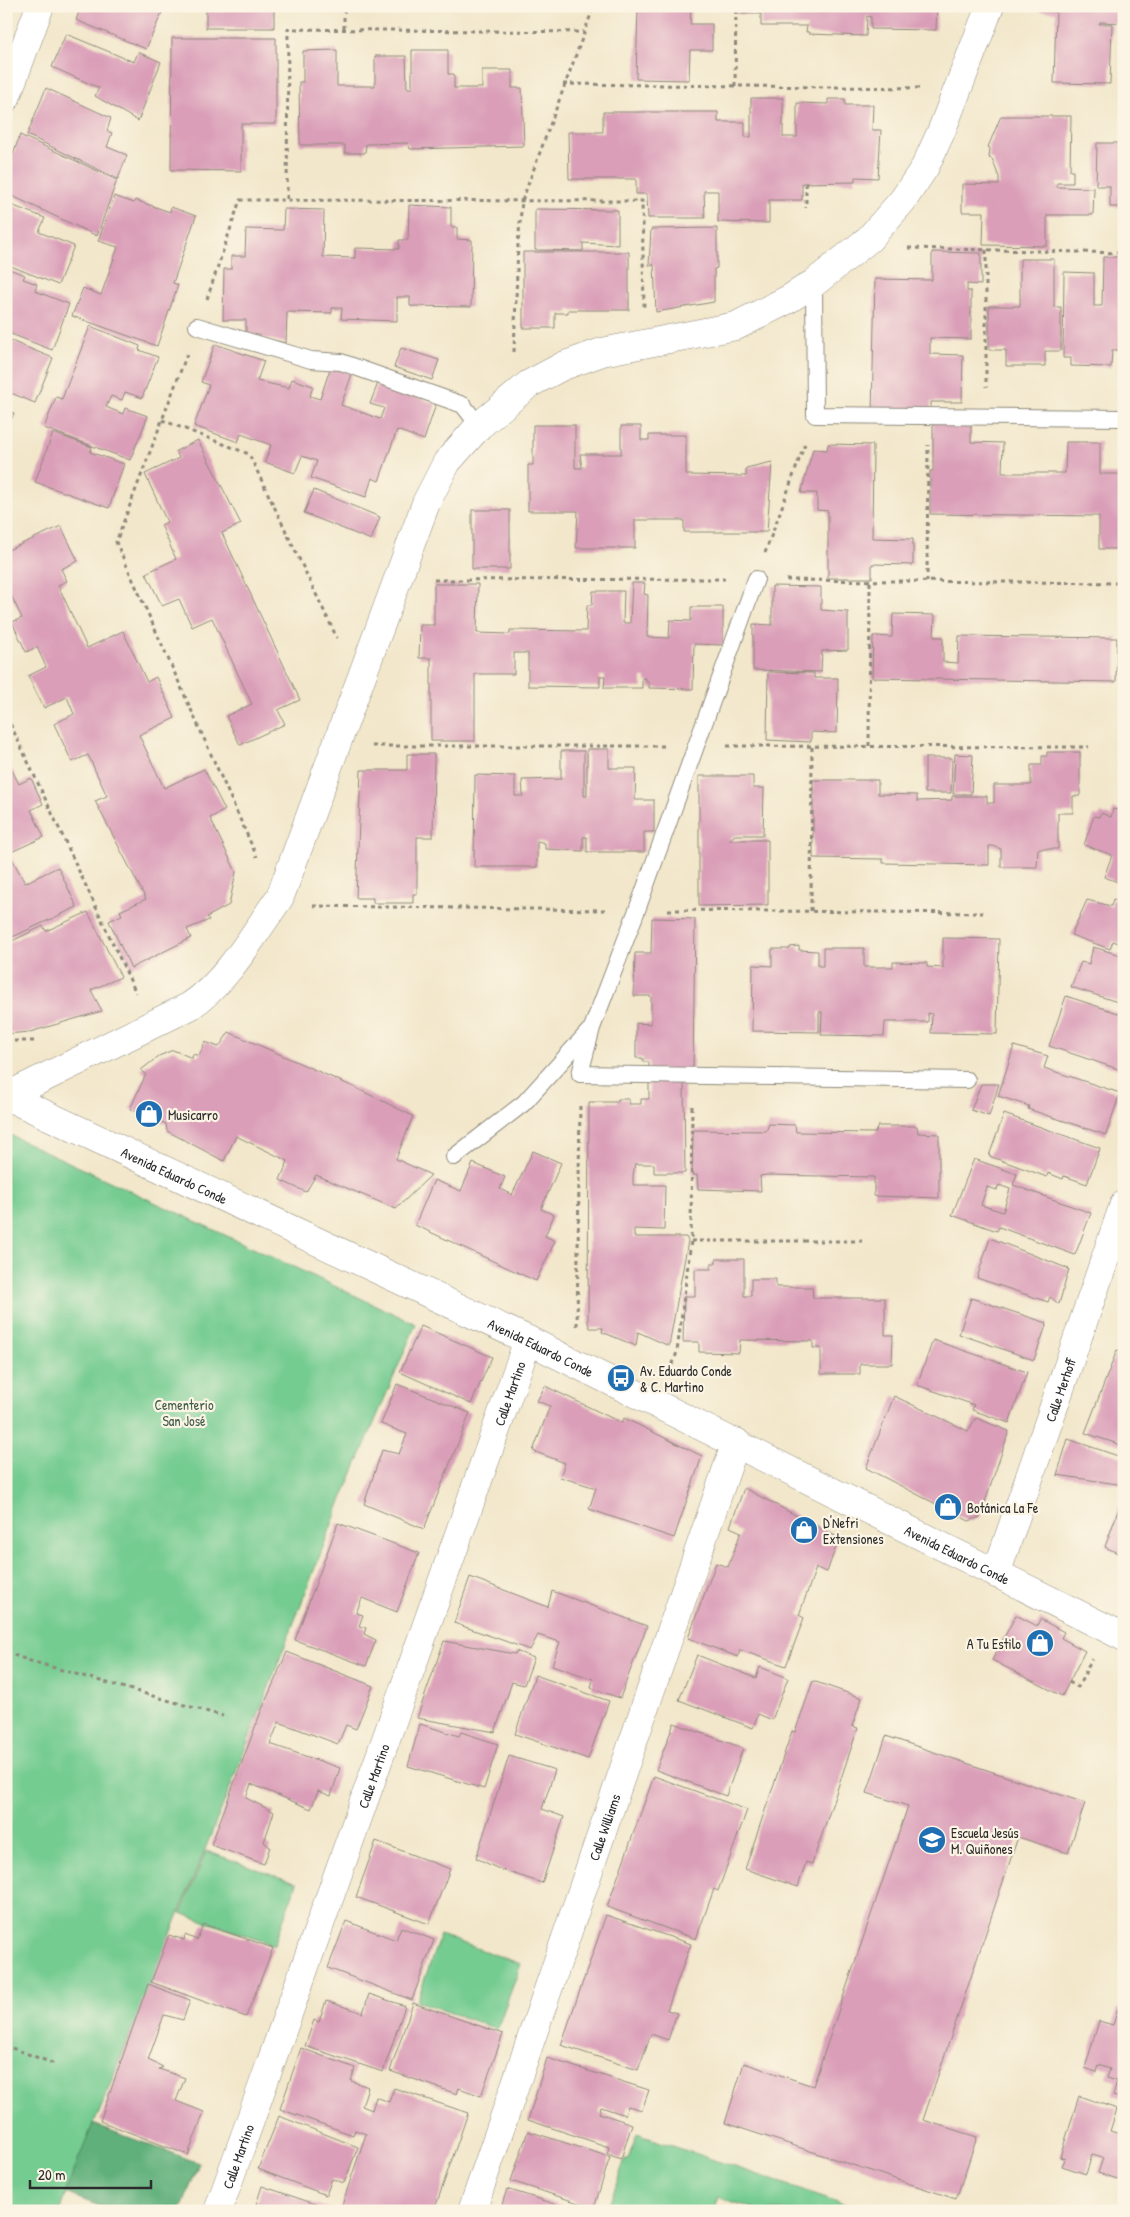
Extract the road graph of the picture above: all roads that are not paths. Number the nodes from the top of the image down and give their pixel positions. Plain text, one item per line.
1 (40, 6) edge
2 (990, 6) edge
3 (6, 98) edge
4 (814, 283) junction
5 (197, 326) road end
6 (1124, 418) edge
7 (479, 426) junction
8 (756, 579) road end
9 (592, 1028) junction
10 (968, 1080) dead end
11 (7, 1096) edge
12 (454, 1157) dead end
13 (1124, 1204) edge
14 (528, 1340) junction
15 (736, 1442) junction
16 (996, 1574) junction
17 (1124, 1637) edge
18 (218, 2211) edge
19 (472, 2211) edge

1 - 3 street
2 - 4 street
4 - 6 lane
4 - 7 street
5 - 7 lane
7 - 11 street
8 - 9 lane
9 - 10 lane
9 - 12 lane
11 - 14 street, Avenida Eduardo Conde
13 - 16 street, Calle Merhoff
14 - 15 street, Avenida Eduardo Conde
14 - 18 street, Calle Martino
15 - 16 street, Avenida Eduardo Conde
15 - 19 street, Calle Williams
16 - 17 street, Avenida Eduardo Conde

